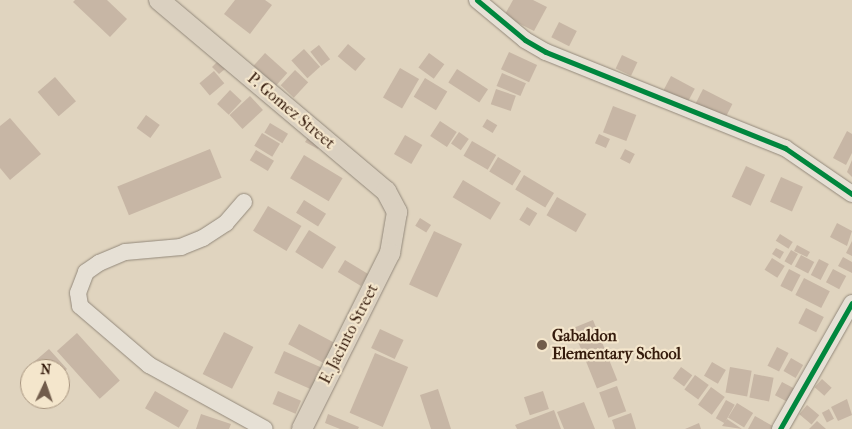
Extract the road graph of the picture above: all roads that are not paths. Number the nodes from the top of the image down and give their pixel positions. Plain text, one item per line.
1 (159, 0) edge
2 (477, 0) edge
3 (852, 194) edge
4 (244, 202) dead end
5 (395, 238) joint
6 (852, 303) edge
7 (265, 429) edge
8 (302, 429) edge
9 (780, 429) edge

1 - 5 main road, P. Gomez Street
2 - 3 street
4 - 7 street
5 - 8 main road, E. Jacinto Street
6 - 9 street

